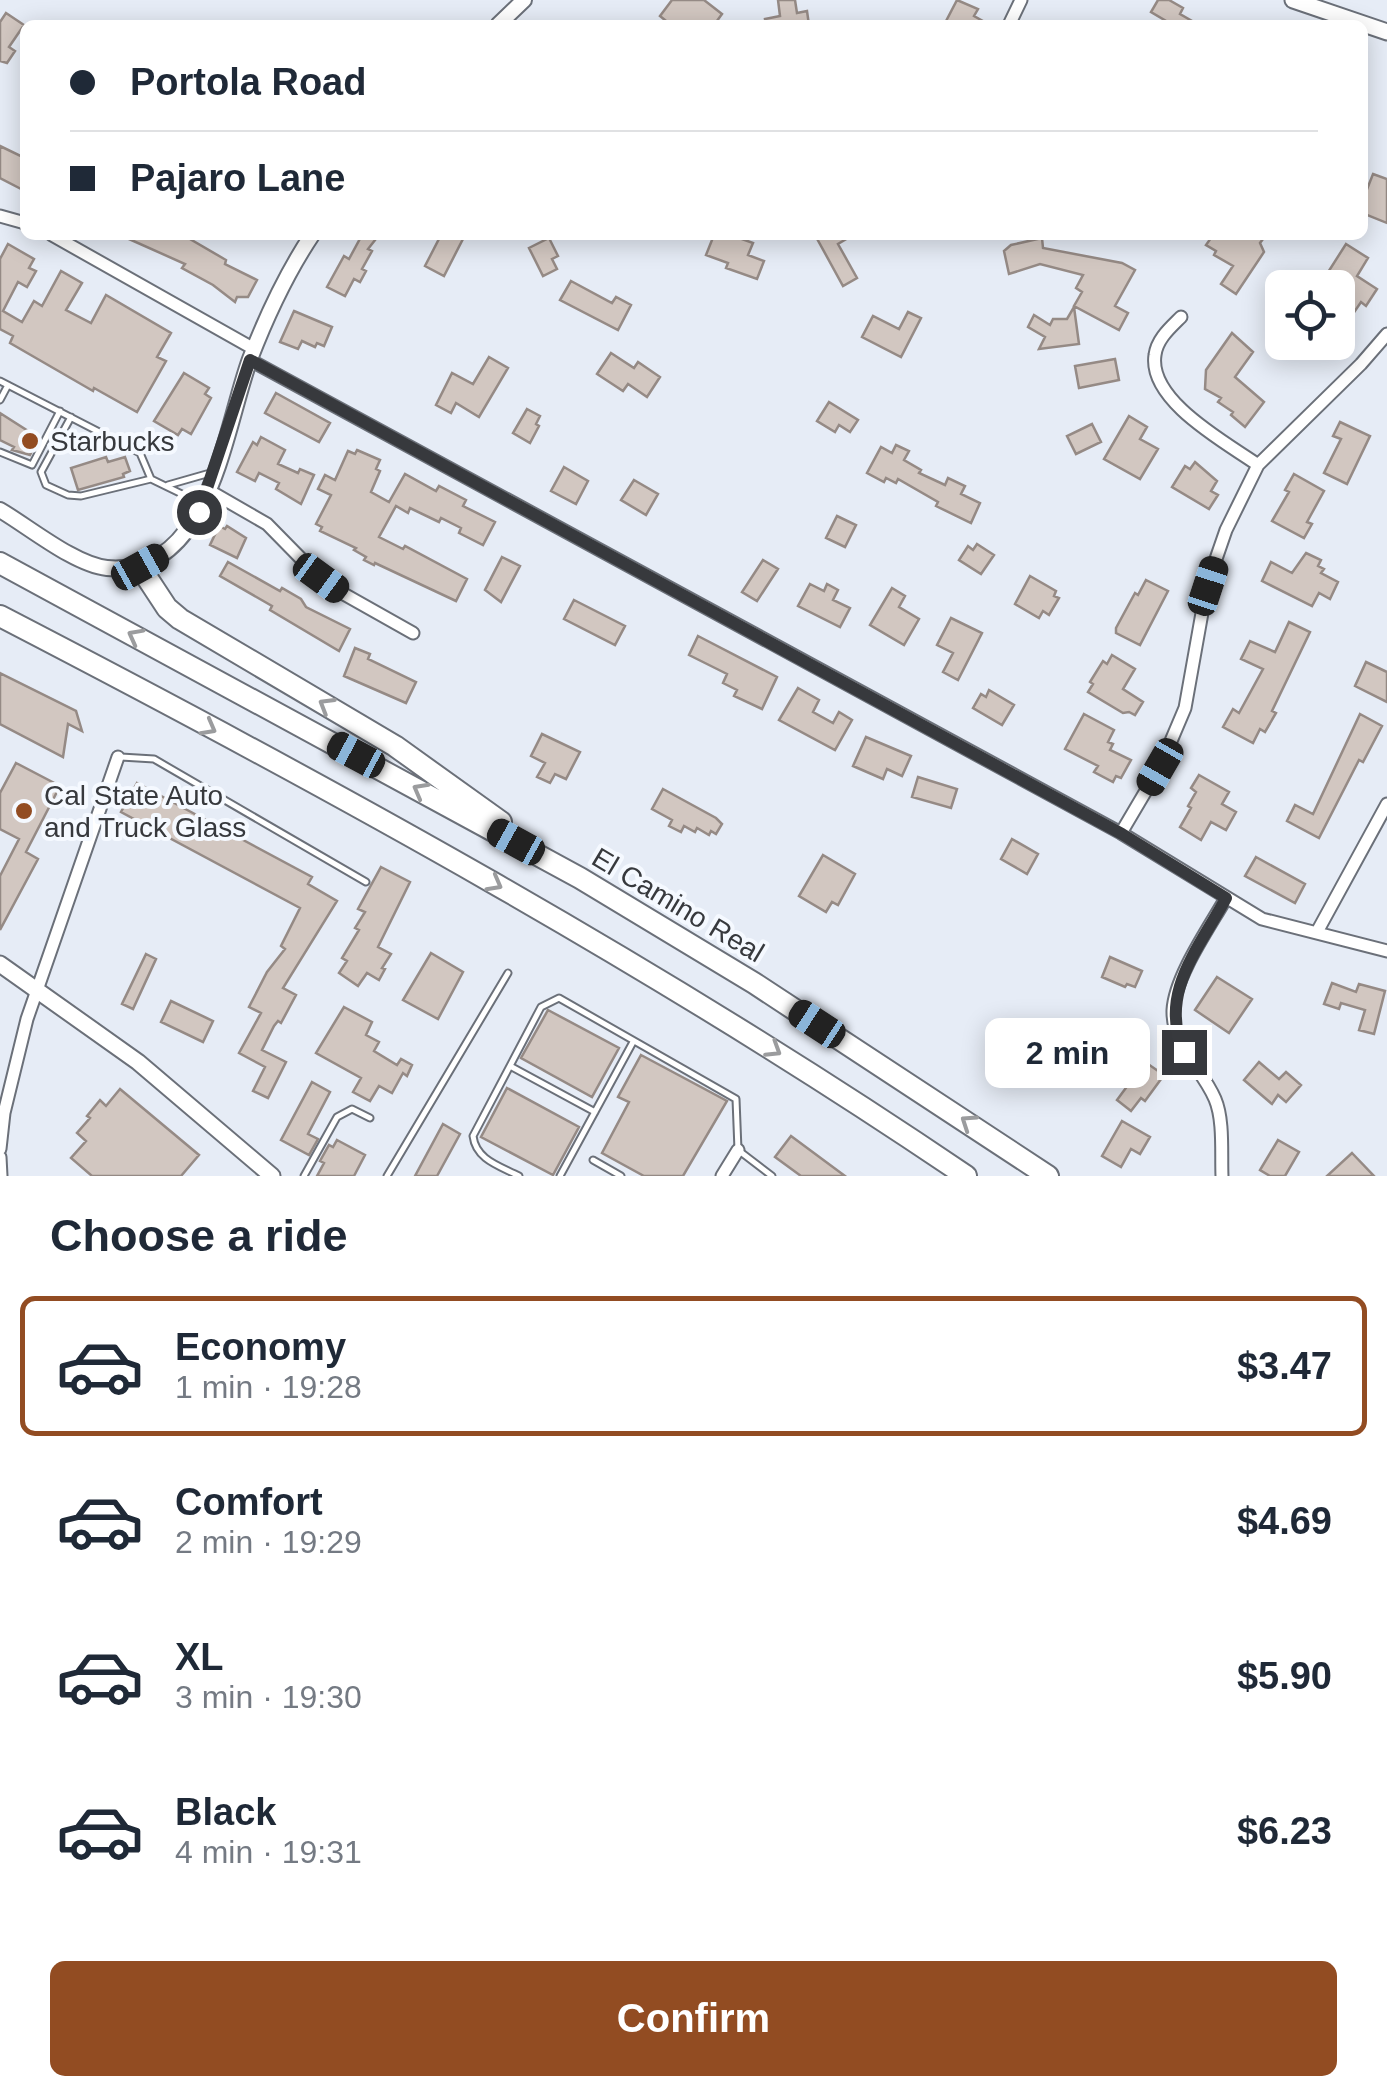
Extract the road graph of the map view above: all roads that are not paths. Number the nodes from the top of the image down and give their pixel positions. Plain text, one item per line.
1 (524, 0) edge
2 (1293, 0) edge
3 (503, 20) edge
4 (1352, 20) edge
5 (60, 240) edge
6 (309, 240) edge
7 (1180, 317) dead end
8 (1387, 334) edge
9 (252, 355) junction
10 (0, 381) edge
11 (8, 385) junction
12 (0, 400) edge
13 (60, 411) junction
14 (71, 417) junction
15 (0, 452) edge
16 (1258, 465) junction
17 (214, 472) junction
18 (151, 479) junction
19 (165, 486) junction
20 (208, 490) junction
21 (0, 510) edge
22 (199, 512) junction
23 (0, 563) edge
24 (140, 567) junction
25 (0, 616) edge
26 (413, 633) dead end
27 (118, 757) joint
28 (1387, 804) edge
29 (1122, 834) junction
30 (580, 878) junction
31 (366, 882) dead end
32 (1226, 898) junction
33 (1317, 932) junction
34 (1387, 951) edge
35 (0, 964) edge
36 (508, 974) dead end
37 (39, 989) junction
38 (633, 1042) junction
39 (510, 1066) junction
40 (595, 1112) junction
41 (370, 1118) dead end
42 (0, 1148) edge
43 (738, 1150) junction
44 (0, 1157) edge
45 (594, 1160) dead end
46 (0, 1176) edge
47 (272, 1176) edge
48 (304, 1176) edge
49 (387, 1176) edge
50 (519, 1176) edge
51 (560, 1176) edge
52 (621, 1176) edge
53 (722, 1176) edge
54 (772, 1176) edge
55 (966, 1176) edge
56 (1048, 1176) edge
57 (1222, 1176) edge

1 - 3 street
2 - 4 main road
5 - 9 street
6 - 9 street
7 - 16 street
8 - 16 street
9 - 17 street
9 - 29 street
10 - 11 lane
11 - 12 lane
11 - 13 lane
13 - 14 lane
13 - 15 lane
14 - 18 lane
14 - 18 lane
16 - 29 street
17 - 19 lane
17 - 20 street
18 - 19 lane
19 - 22 lane
20 - 22 street
20 - 26 street
21 - 24 street
22 - 24 street
30 -> 23 highway, El Camino Real
30 -> 24 highway
25 -> 55 highway
27 - 31 lane
27 - 37 street
28 - 33 street
29 - 32 street
56 -> 30 highway, El Camino Real
32 - 33 street
32 - 57 street
33 - 34 street
35 - 37 main road
36 - 49 lane
37 - 42 street
37 - 47 main road
38 - 39 lane
38 - 40 lane
38 - 43 lane
39 - 40 lane
39 - 50 lane
40 - 51 lane
41 - 48 lane
43 - 53 street
43 - 54 lane
44 - 46 street
45 - 52 lane

